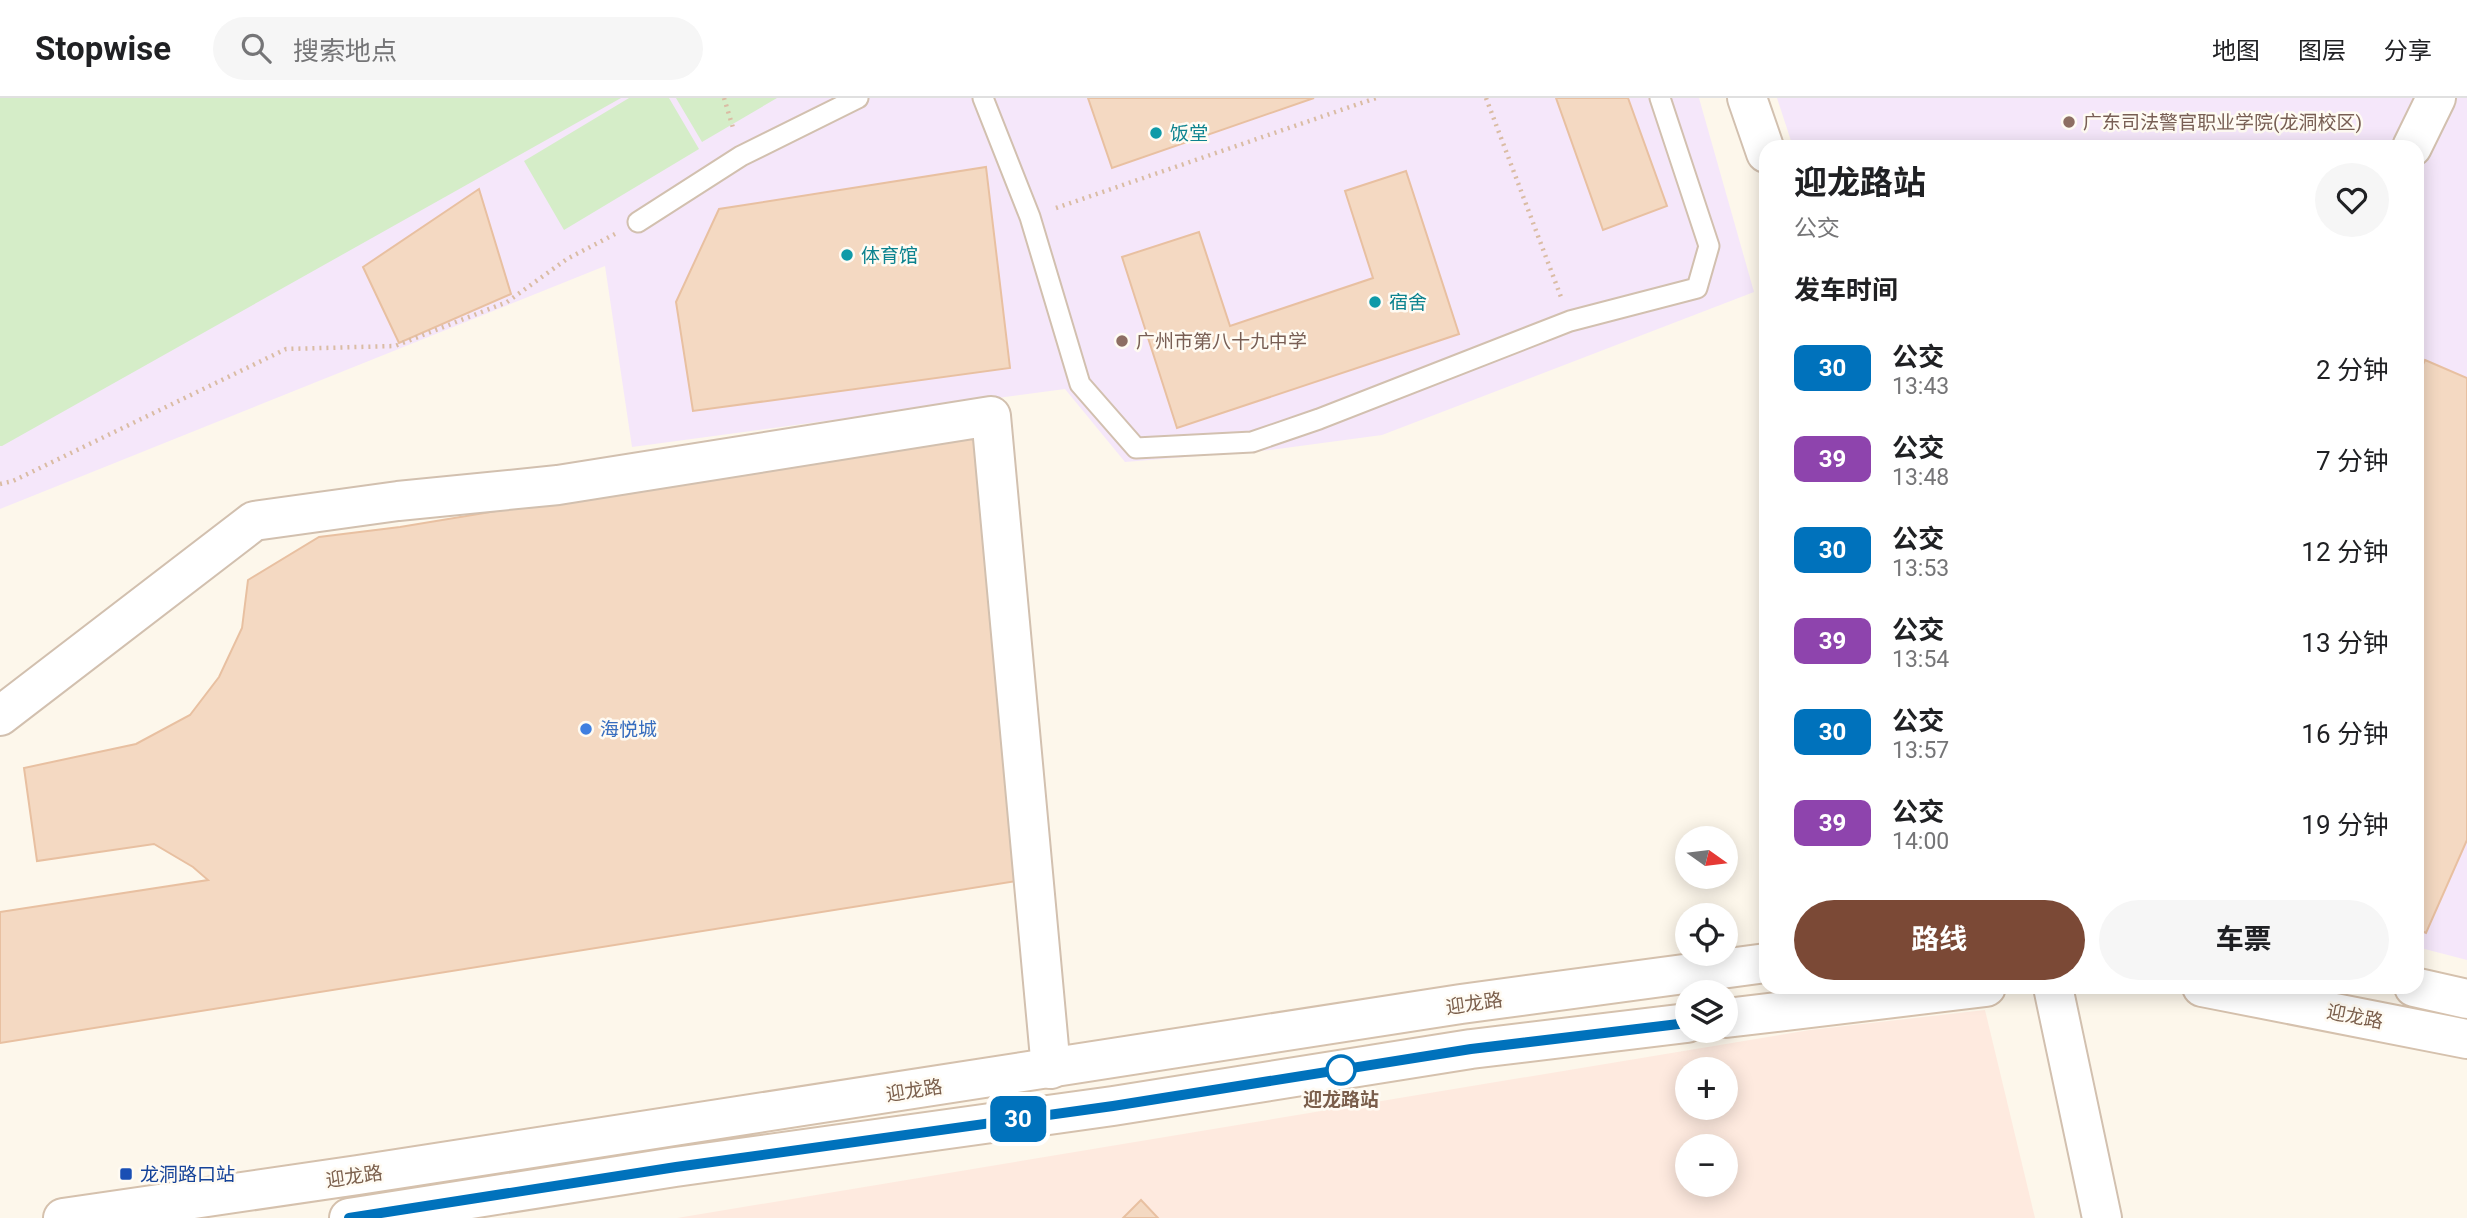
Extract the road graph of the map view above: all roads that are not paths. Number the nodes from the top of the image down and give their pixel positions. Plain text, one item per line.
1 (858, 98) edge
2 (983, 98) edge
3 (1660, 98) edge
4 (1747, 98) edge
5 (2435, 98) edge
6 (1762, 140) edge
7 (2415, 140) edge
8 (638, 222) road end
9 (0, 716) edge
10 (1759, 964) edge
11 (2424, 989) edge
12 (1927, 994) edge
13 (2054, 994) edge
14 (2238, 994) edge
15 (2467, 999) edge
16 (1738, 1017) edge
17 (1675, 1024) edge
18 (2467, 1039) edge
19 (1051, 1069) junction
20 (63, 1218) edge
21 (349, 1218) edge
22 (2102, 1218) edge

1 - 8 lane
2 - 3 lane
4 - 6 street
5 - 7 street
9 - 19 street
10 - 19 street, 迎龙路
11 - 15 street
12 - 16 street
13 - 22 street
14 - 18 street, 迎龙路
17 - 21 street, 迎龙路
19 - 20 street, 迎龙路

